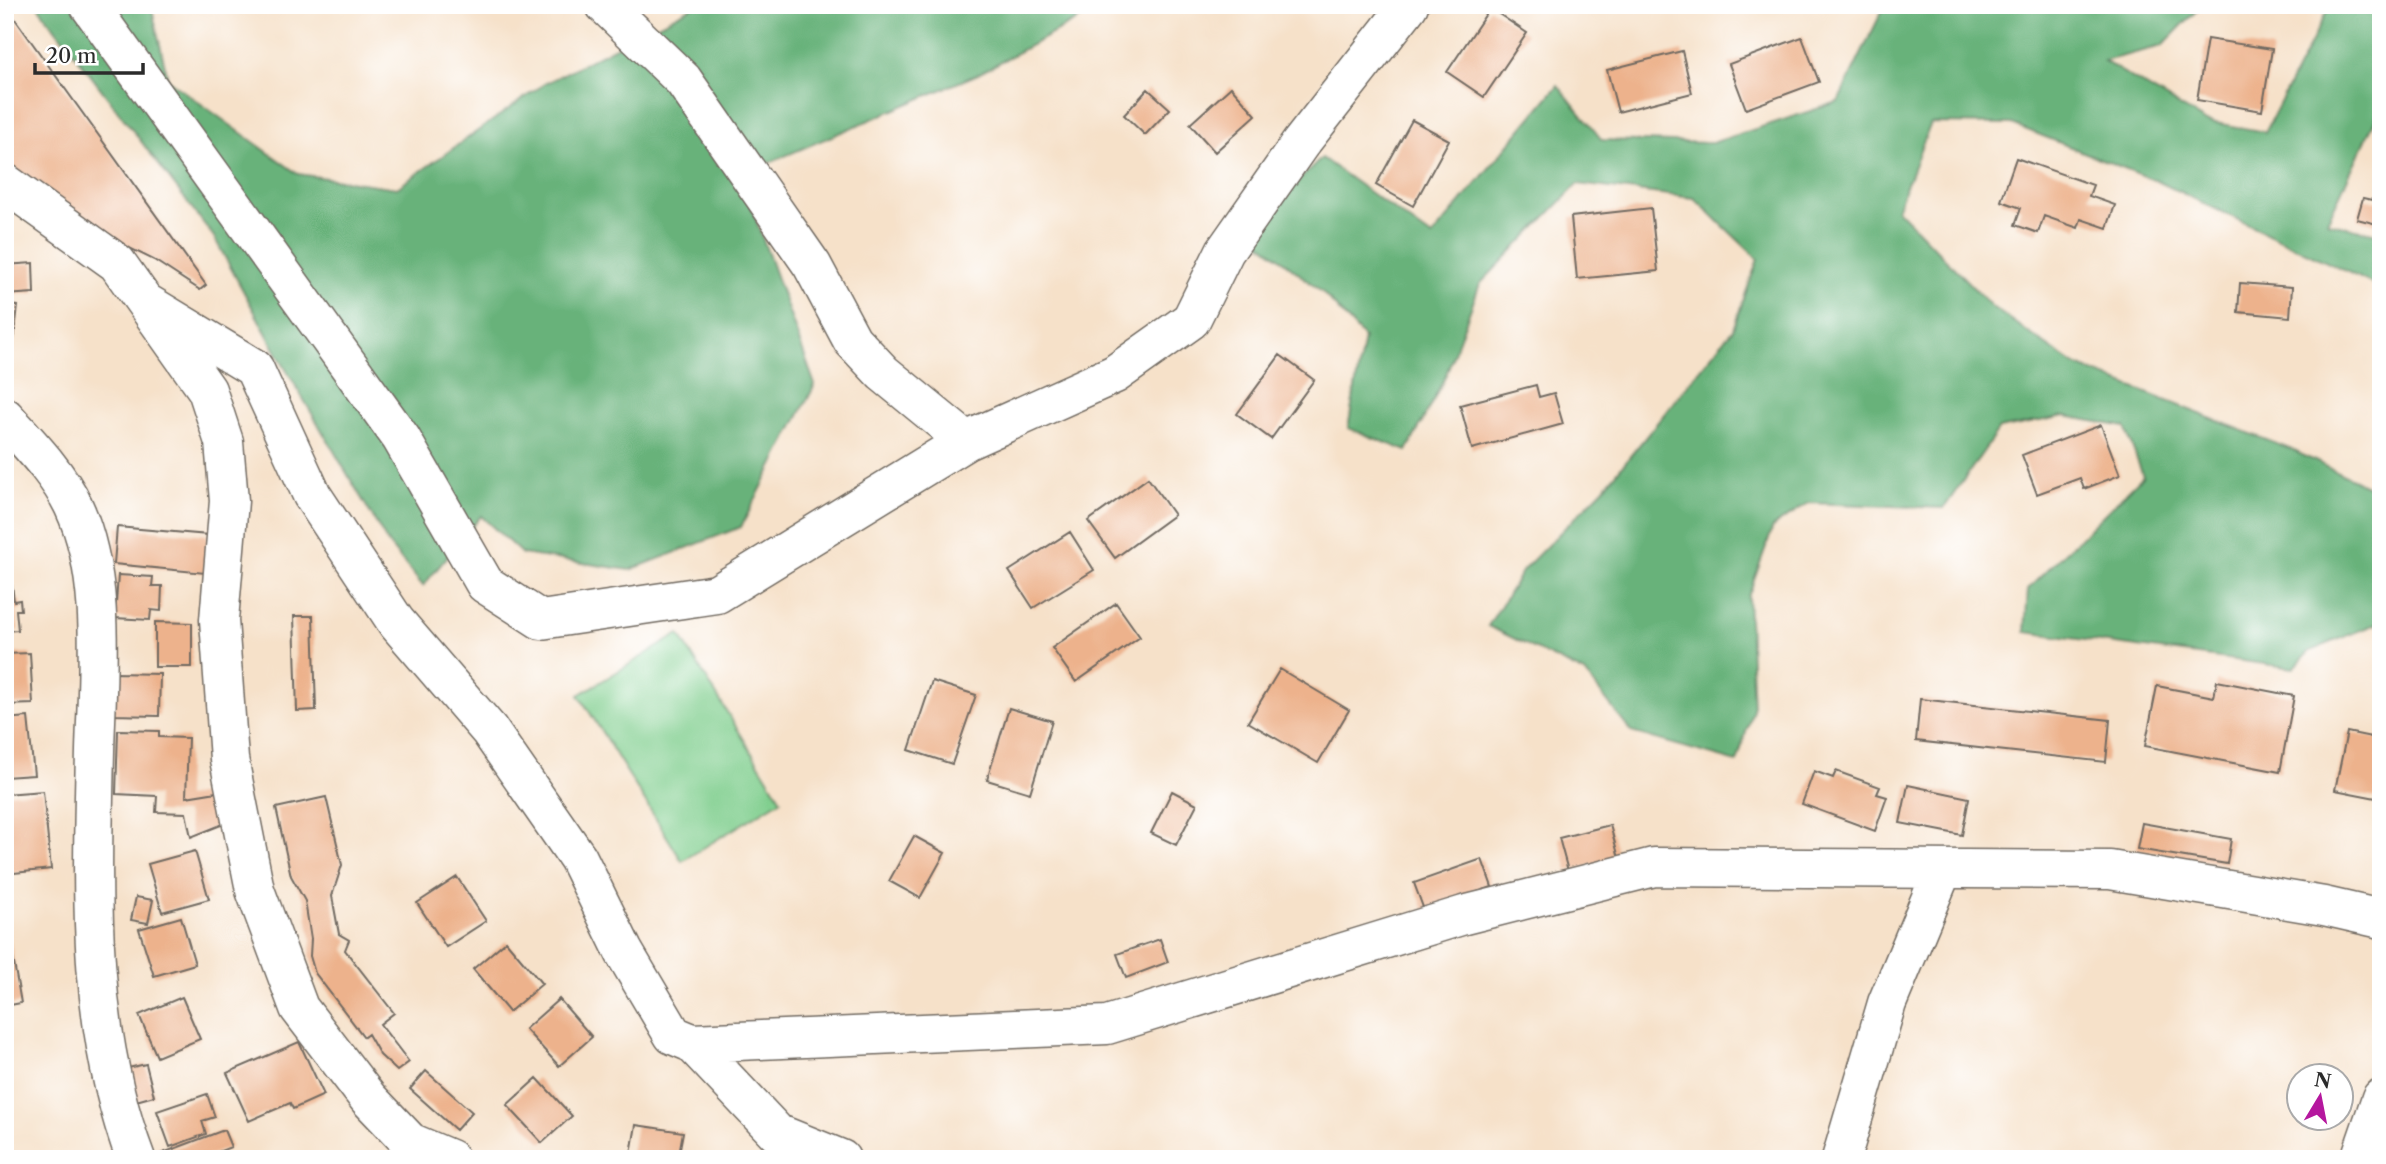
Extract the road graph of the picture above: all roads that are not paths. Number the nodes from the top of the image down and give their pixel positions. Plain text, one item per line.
1 (89, 5) edge
2 (605, 5) edge
3 (1409, 5) edge
4 (5, 183) edge
5 (145, 302) junction
6 (5, 417) edge
7 (966, 441) junction
8 (1943, 869) junction
9 (2381, 919) edge
10 (692, 1043) junction
11 (2381, 1098) edge
12 (136, 1159) edge
13 (450, 1159) edge
14 (841, 1159) edge
15 (1841, 1159) edge
16 (2360, 1159) edge

1 - 7 street
2 - 7 street
3 - 7 street
4 - 5 street
5 - 10 street
5 - 13 street
6 - 12 street
8 - 9 street
8 - 10 street
8 - 15 street
10 - 14 street
11 - 16 street

